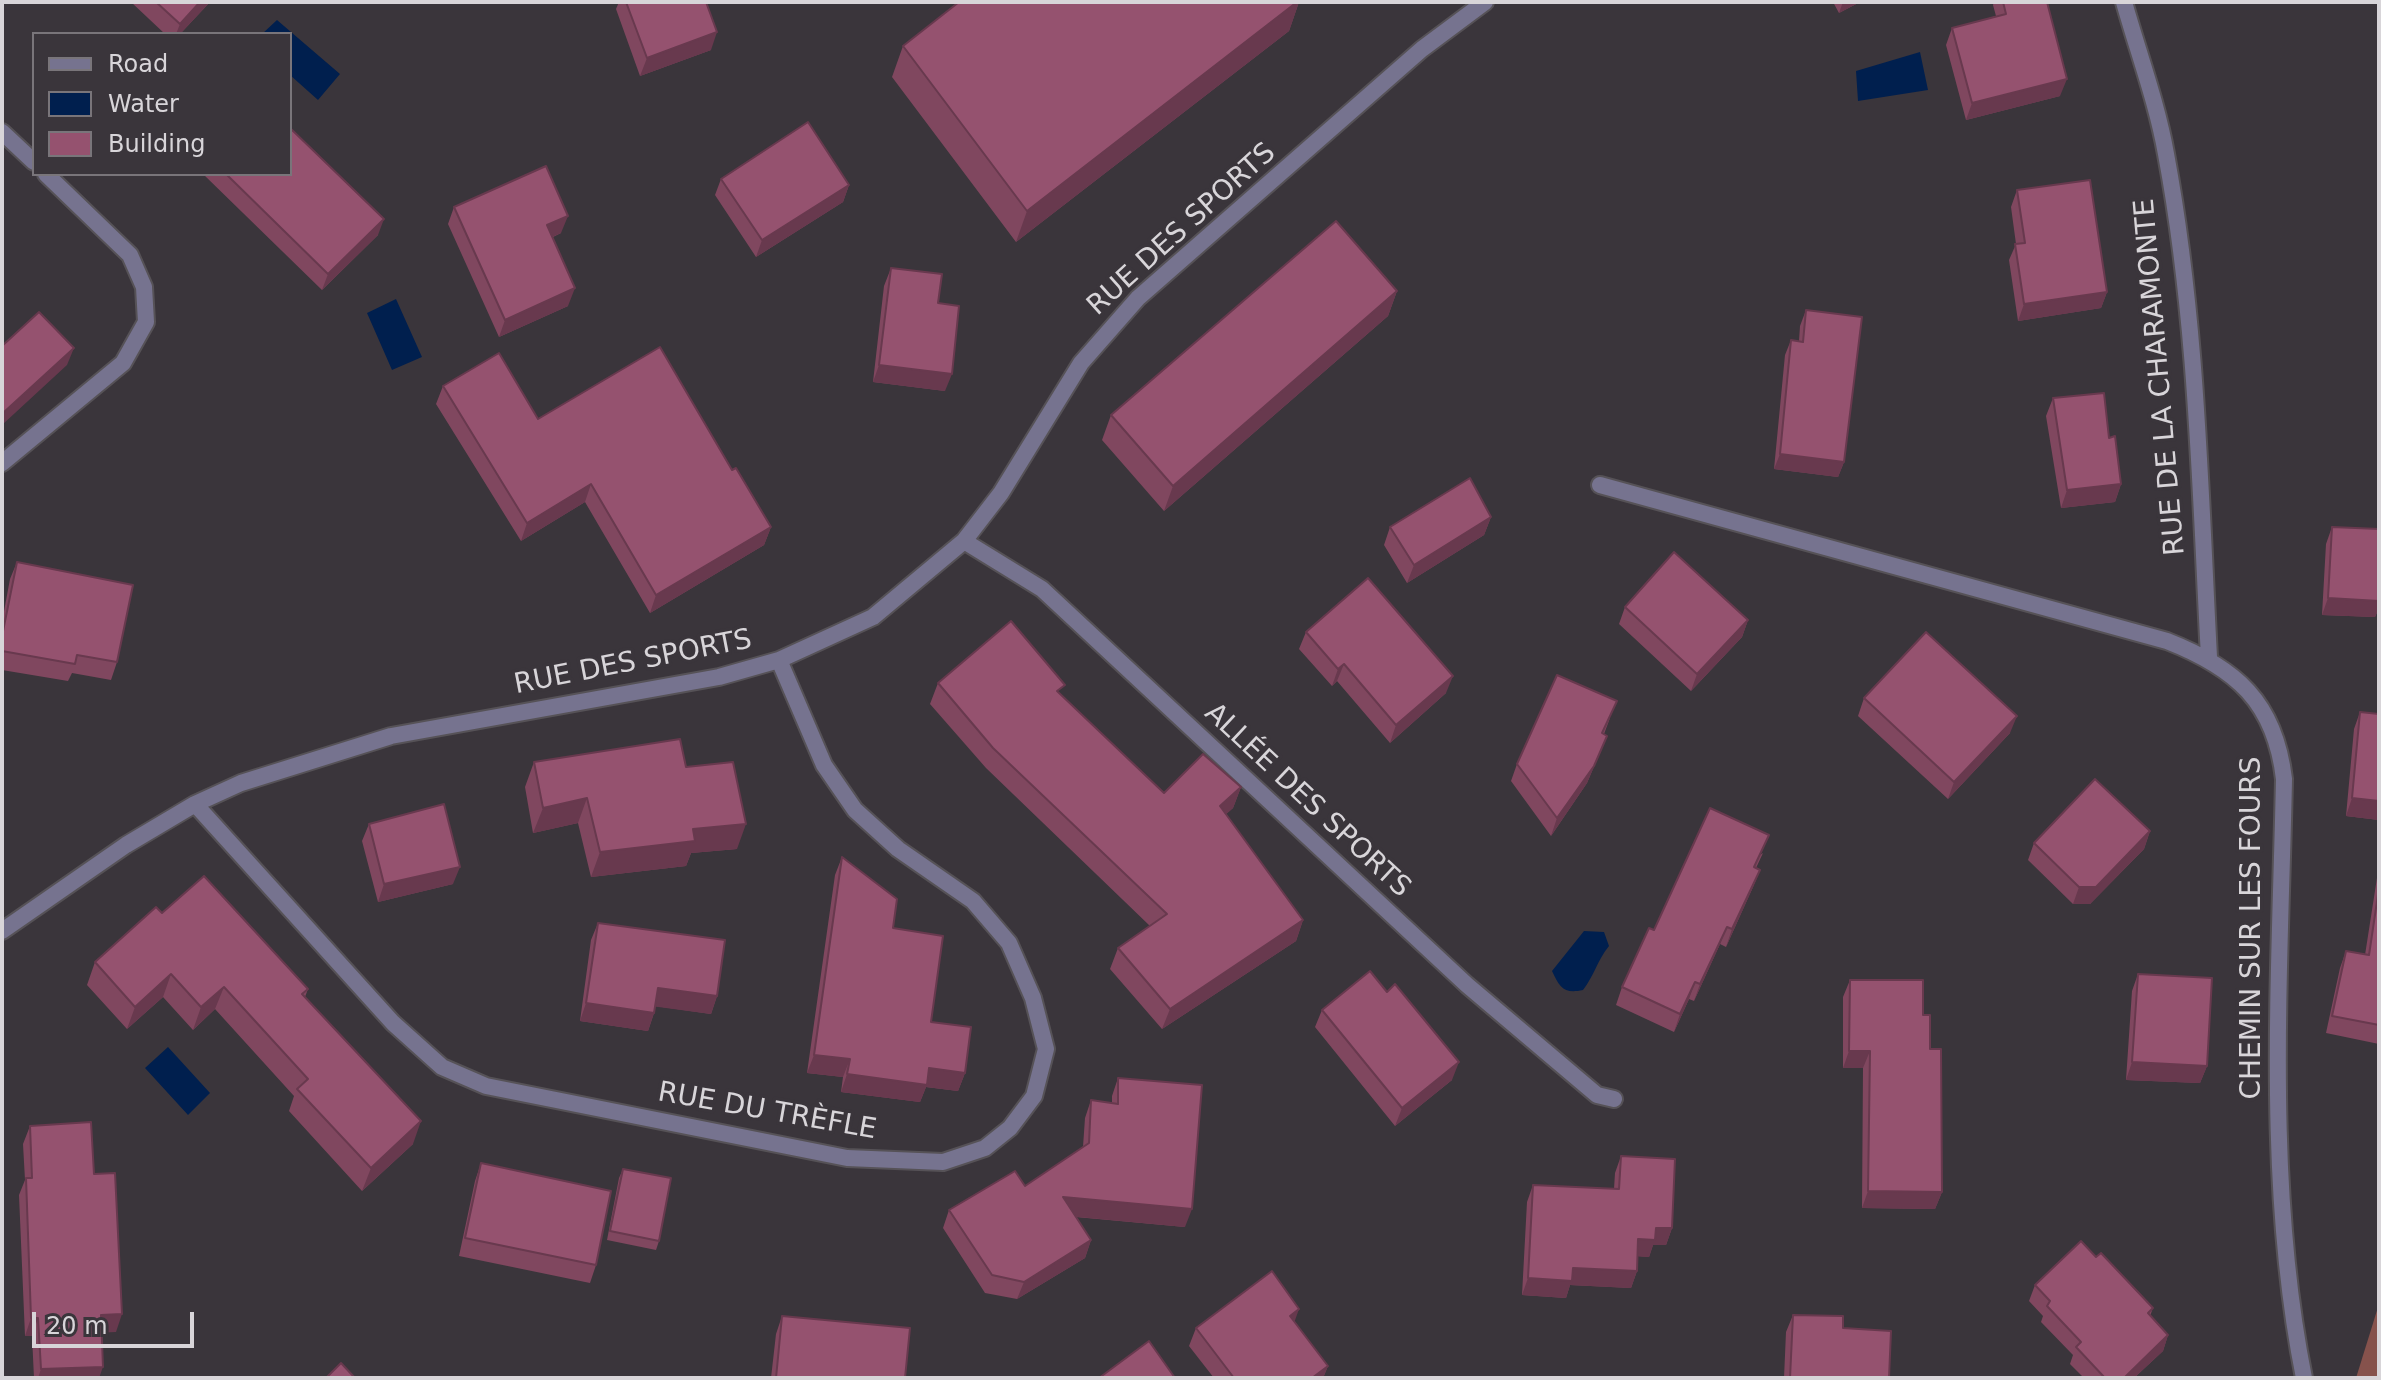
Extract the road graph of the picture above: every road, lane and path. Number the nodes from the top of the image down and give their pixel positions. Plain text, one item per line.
1 (1485, 2) edge
2 (2124, 2) edge
3 (2, 132) edge
4 (32, 160) edge
5 (48, 176) edge
6 (2, 463) edge
7 (1600, 485) dead end
8 (964, 541) junction
9 (2209, 657) junction
10 (779, 660) junction
11 (195, 804) junction
12 (2, 931) edge
13 (1614, 1099) dead end
14 (2304, 1378) edge

1 - 8 street, RUE DES SPORTS
2 - 9 street, RUE DE LA CHARAMONTE
3 - 4 street
5 - 6 street
7 - 9 street, CHEMIN SUR LES FOURS
8 - 10 street, RUE DES SPORTS
8 - 13 street, ALLÉE DES SPORTS
9 - 14 street, CHEMIN SUR LES FOURS
10 - 11 street, RUE DES SPORTS
10 - 11 street, RUE DU TRÈFLE
11 - 12 street, RUE DES SPORTS

